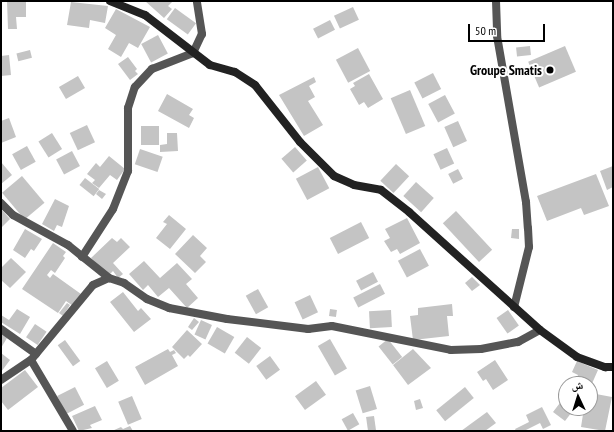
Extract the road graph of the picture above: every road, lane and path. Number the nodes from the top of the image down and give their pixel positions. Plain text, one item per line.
1 (110, 1) edge
2 (197, 1) edge
3 (496, 1) edge
4 (193, 53) junction
5 (1, 203) edge
6 (82, 257) junction
7 (100, 271) junction
8 (109, 278) junction
9 (93, 286) junction
10 (514, 307) junction
11 (1, 329) edge
12 (540, 330) junction
13 (33, 357) junction
14 (613, 367) edge
15 (1, 380) edge
16 (73, 431) edge

1 - 4 street
2 - 4 street
3 - 10 street
4 - 6 street
4 - 10 street
5 - 6 street
6 - 7 street
7 - 8 street
7 - 9 street
8 - 9 street
8 - 12 street
9 - 13 street
10 - 12 street
11 - 13 street
12 - 14 street
13 - 15 street
13 - 16 street

